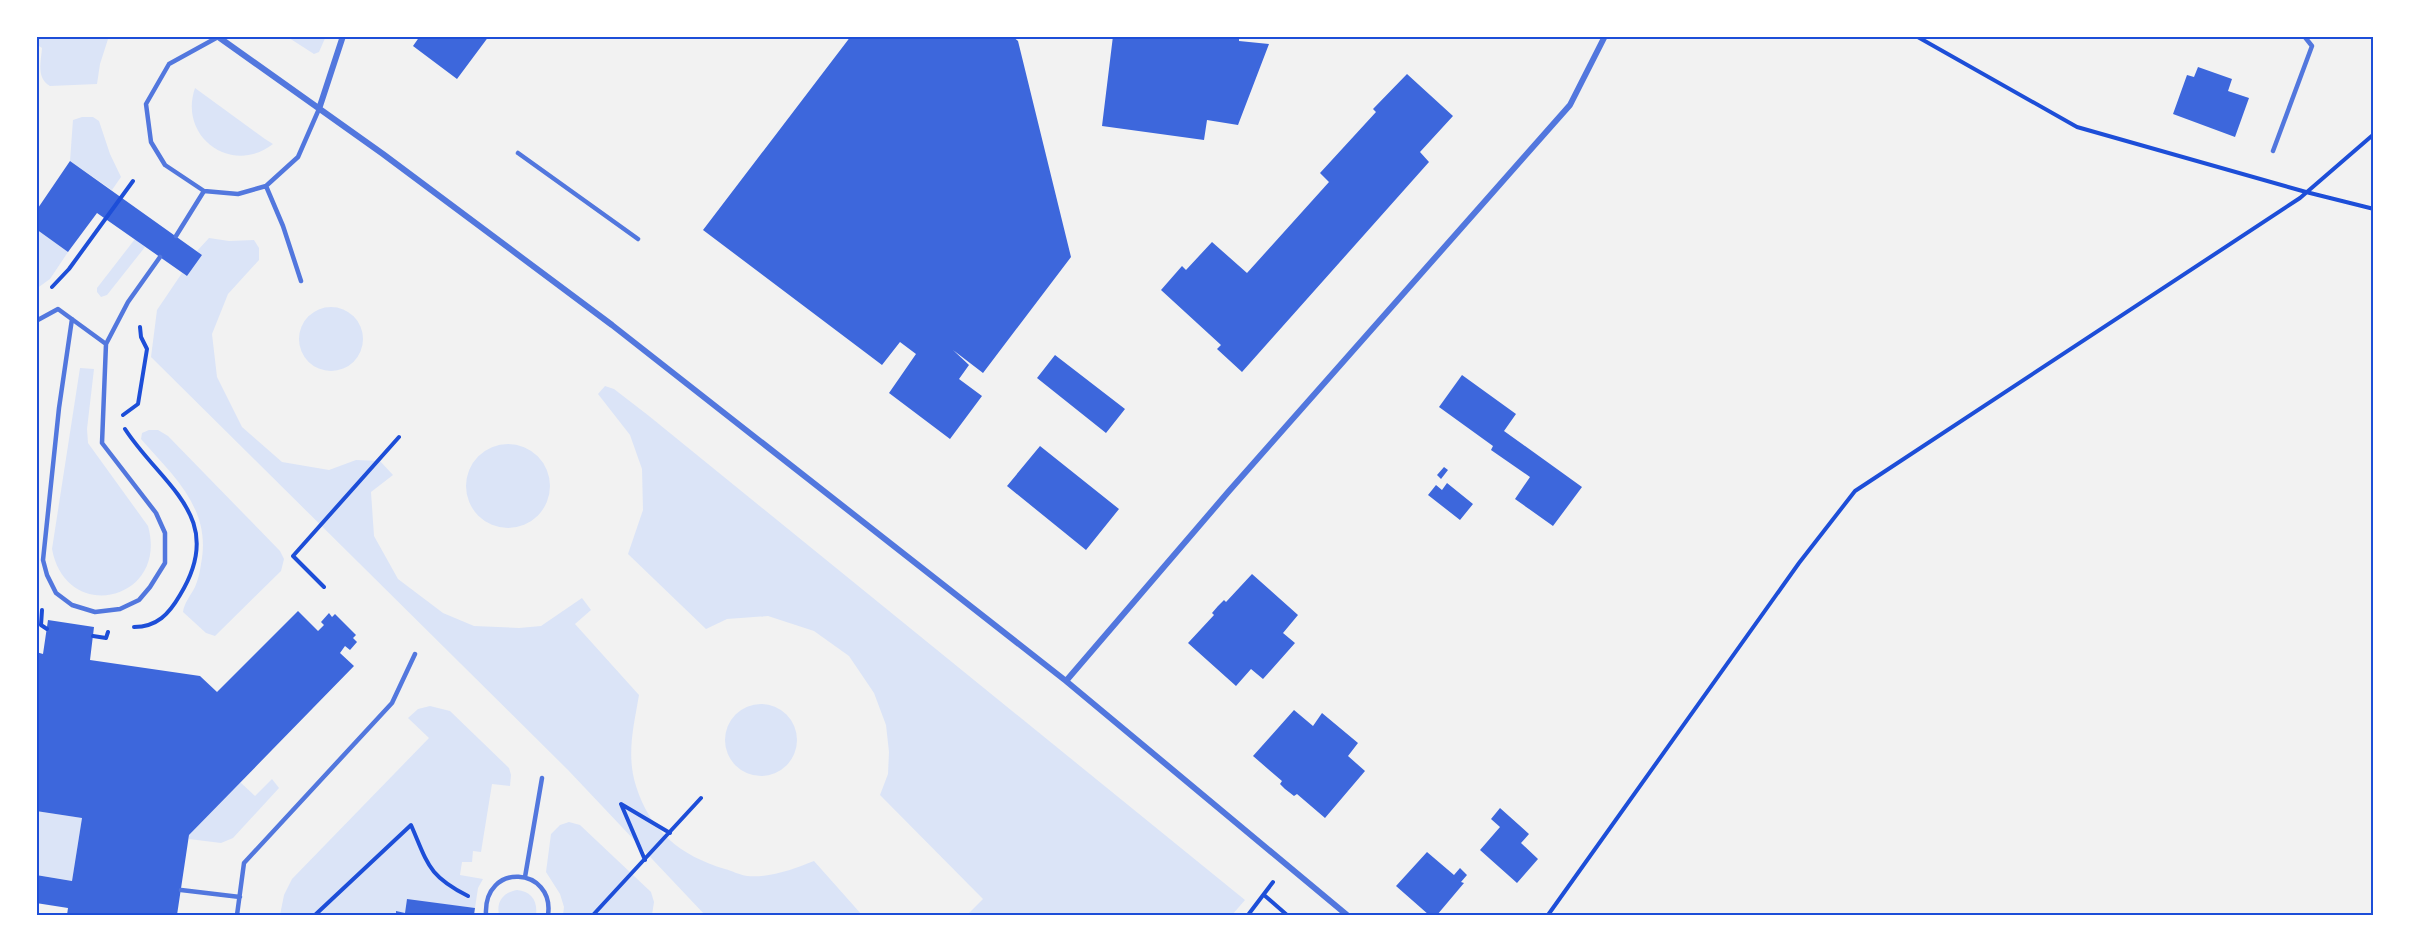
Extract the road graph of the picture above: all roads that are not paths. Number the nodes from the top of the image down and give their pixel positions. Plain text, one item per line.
1 (218, 36) edge
2 (343, 36) edge
3 (1605, 36) edge
4 (2304, 36) edge
5 (319, 109) junction
6 (2273, 152) dead end
7 (518, 153) dead end
8 (266, 186) junction
9 (204, 191) junction
10 (176, 236) dead end
11 (638, 238) dead end
12 (160, 257) dead end
13 (301, 281) dead end
14 (72, 319) junction
15 (36, 321) edge
16 (106, 344) junction
17 (415, 654) dead end
18 (1066, 681) junction
19 (542, 778) dead end
20 (525, 877) junction
21 (181, 890) dead end
22 (240, 897) junction
23 (237, 915) edge
24 (486, 915) edge
25 (548, 915) edge
26 (1347, 915) edge

1 - 5 street
1 - 9 lane
2 - 5 street
3 - 18 street
4 - 6 lane
5 - 8 lane
5 - 18 street
7 - 11 lane
8 - 9 lane
8 - 13 lane
9 - 10 lane
12 - 16 lane
14 - 15 lane
14 - 16 lane
14 - 16 lane
17 - 22 lane
18 - 26 street
19 - 20 lane
20 - 24 lane
20 - 25 lane
21 - 22 lane
22 - 23 lane

